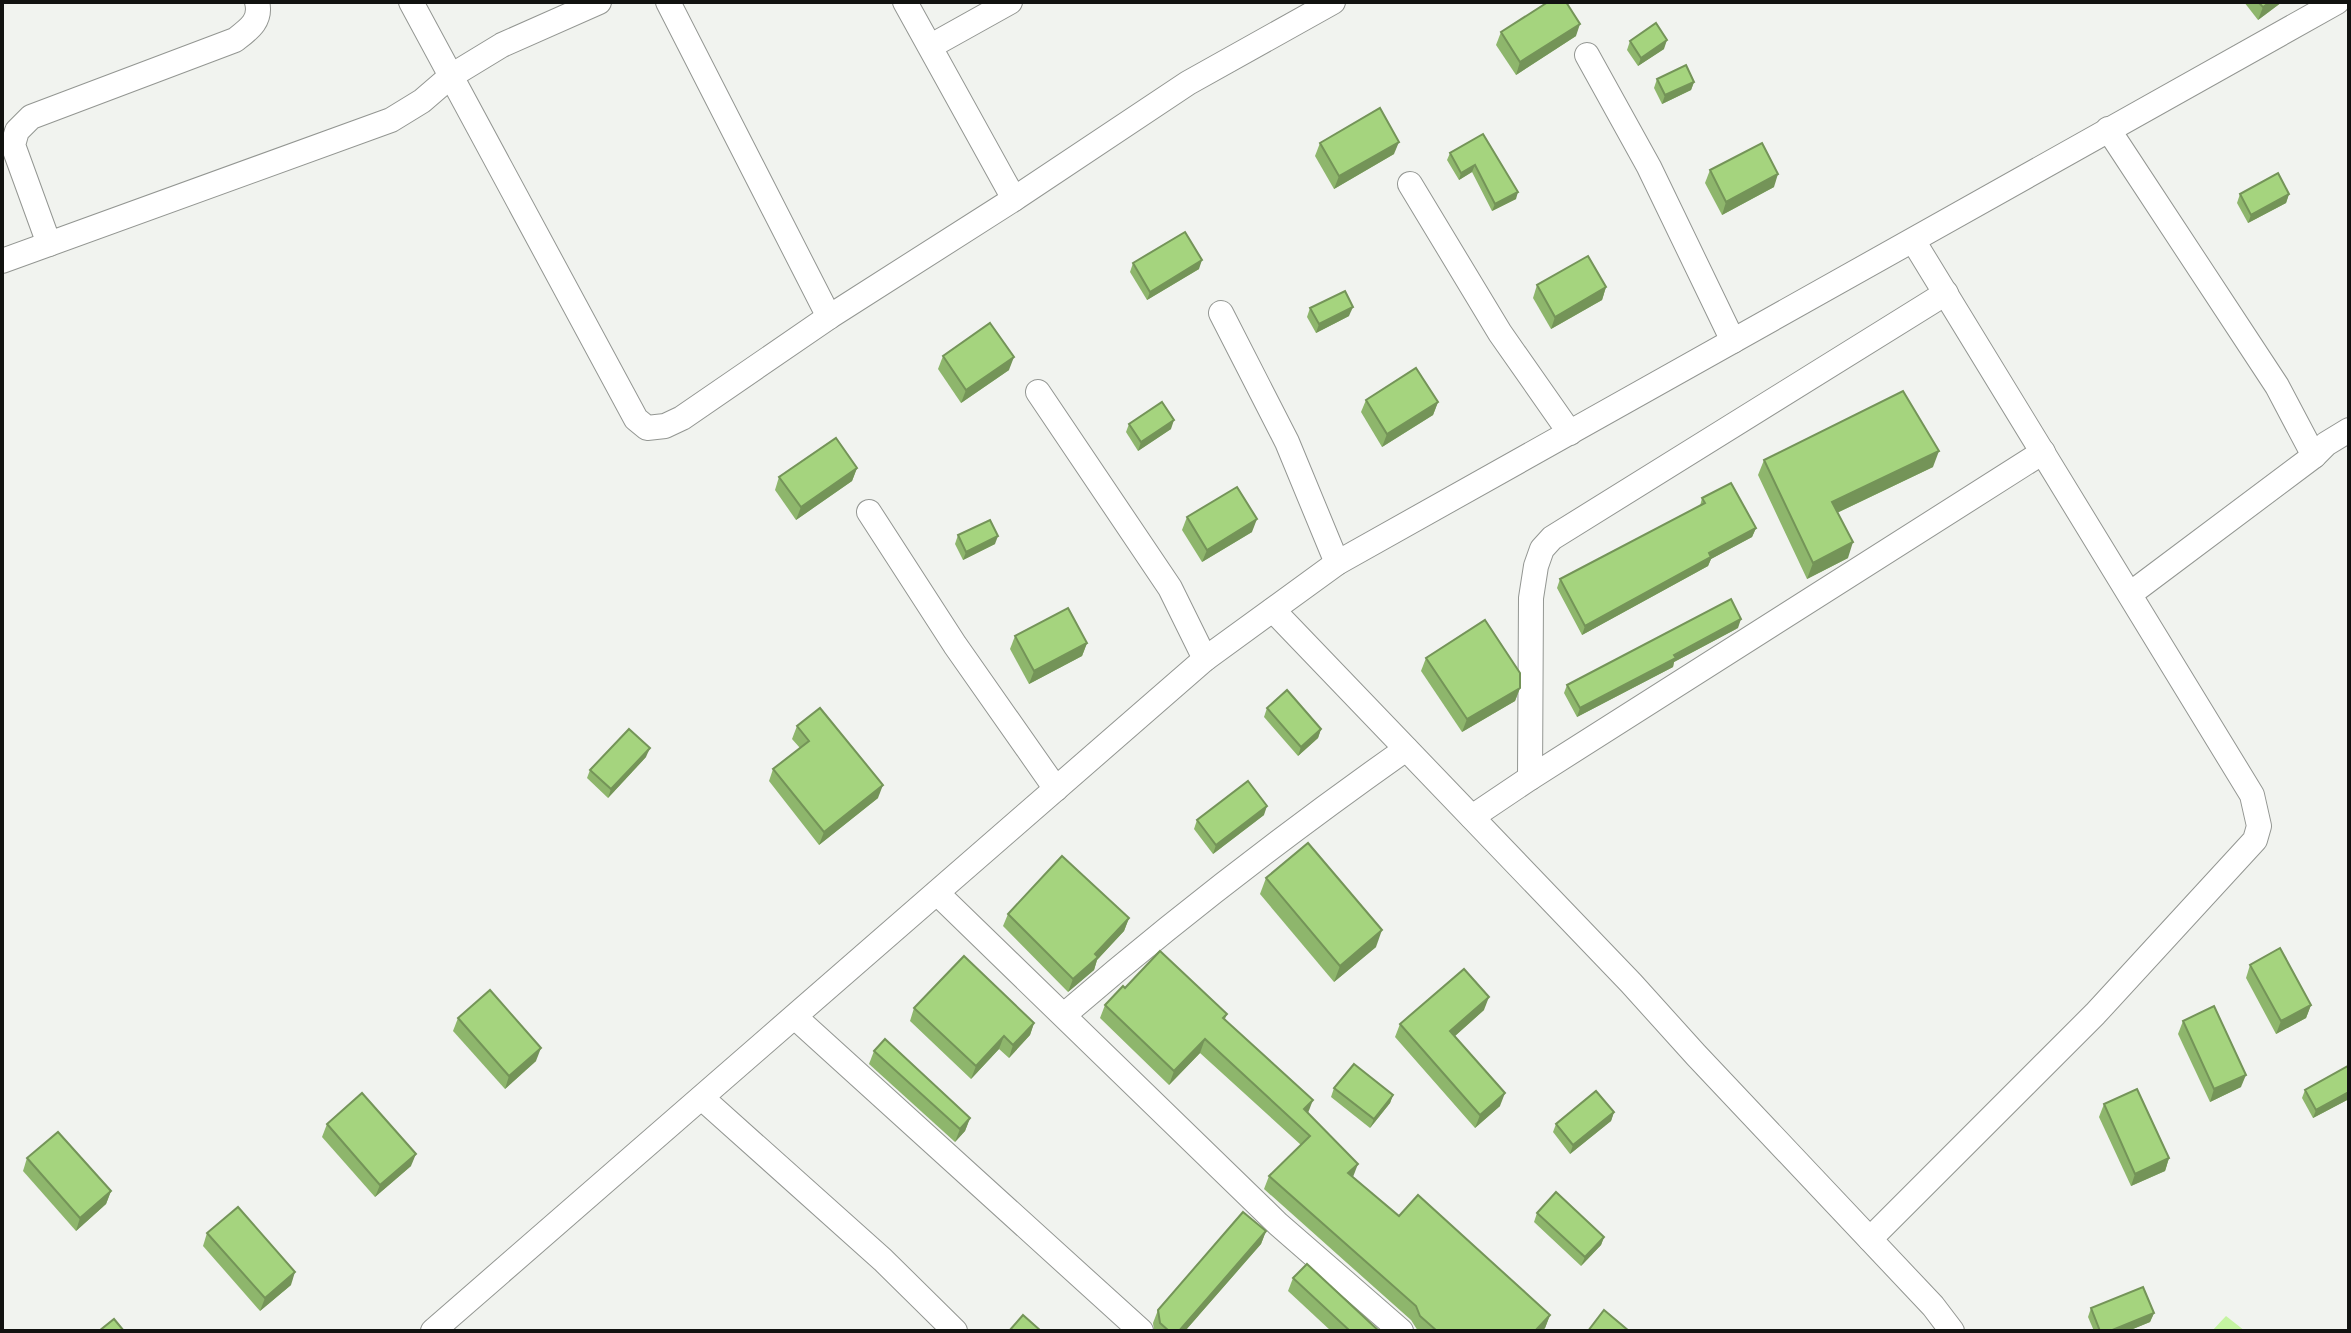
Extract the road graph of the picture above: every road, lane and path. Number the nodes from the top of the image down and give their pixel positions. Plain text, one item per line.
1 (257, 2) edge
2 (411, 2) edge
3 (599, 2) edge
4 (668, 2) edge
5 (905, 2) edge
6 (1010, 2) edge
7 (1333, 2) edge
8 (2337, 2) edge
9 (931, 46) junction
10 (1587, 55) dead end
11 (451, 76) junction
12 (2108, 129) junction
13 (7, 142) edge
14 (1410, 184) dead end
15 (1014, 199) junction
16 (1914, 242) junction
17 (49, 244) junction
18 (2, 261) edge
19 (1946, 293) junction
20 (1221, 313) dead end
21 (829, 317) junction
22 (1733, 341) junction
23 (1038, 392) dead end
24 (2349, 430) edge
25 (1570, 433) junction
26 (2043, 452) junction
27 (2314, 456) junction
28 (869, 512) dead end
29 (1337, 563) junction
30 (2130, 594) junction
31 (1273, 610) junction
32 (1205, 659) junction
33 (1406, 749) junction
34 (1530, 778) junction
35 (1056, 789) junction
36 (1472, 817) junction
37 (937, 893) junction
38 (1064, 1015) junction
39 (795, 1017) junction
40 (702, 1098) junction
41 (1870, 1239) junction
42 (433, 1331) edge
43 (955, 1331) edge
44 (1141, 1331) edge
45 (1401, 1331) edge
46 (1952, 1331) edge

1 - 13 street
2 - 11 street
3 - 11 street
4 - 21 street
5 - 9 street
6 - 9 street
7 - 15 street
8 - 12 street
9 - 15 street
10 - 22 street
11 - 17 street
11 - 21 street
12 - 16 street
12 - 27 street
13 - 17 street
14 - 25 street
15 - 21 street
16 - 19 street
16 - 22 street
17 - 18 street
19 - 26 street
19 - 34 street
20 - 29 street
22 - 25 street
23 - 32 street
24 - 27 street
25 - 29 street
26 - 30 street
26 - 34 street
27 - 30 street
28 - 35 street
29 - 31 street
30 - 41 street
31 - 32 street
31 - 33 street
32 - 35 street
33 - 36 street
33 - 38 street
34 - 36 street
35 - 37 street
36 - 41 street
37 - 38 street
37 - 39 street
38 - 45 street
39 - 40 street
39 - 44 street
40 - 42 street
40 - 43 street
41 - 46 street

